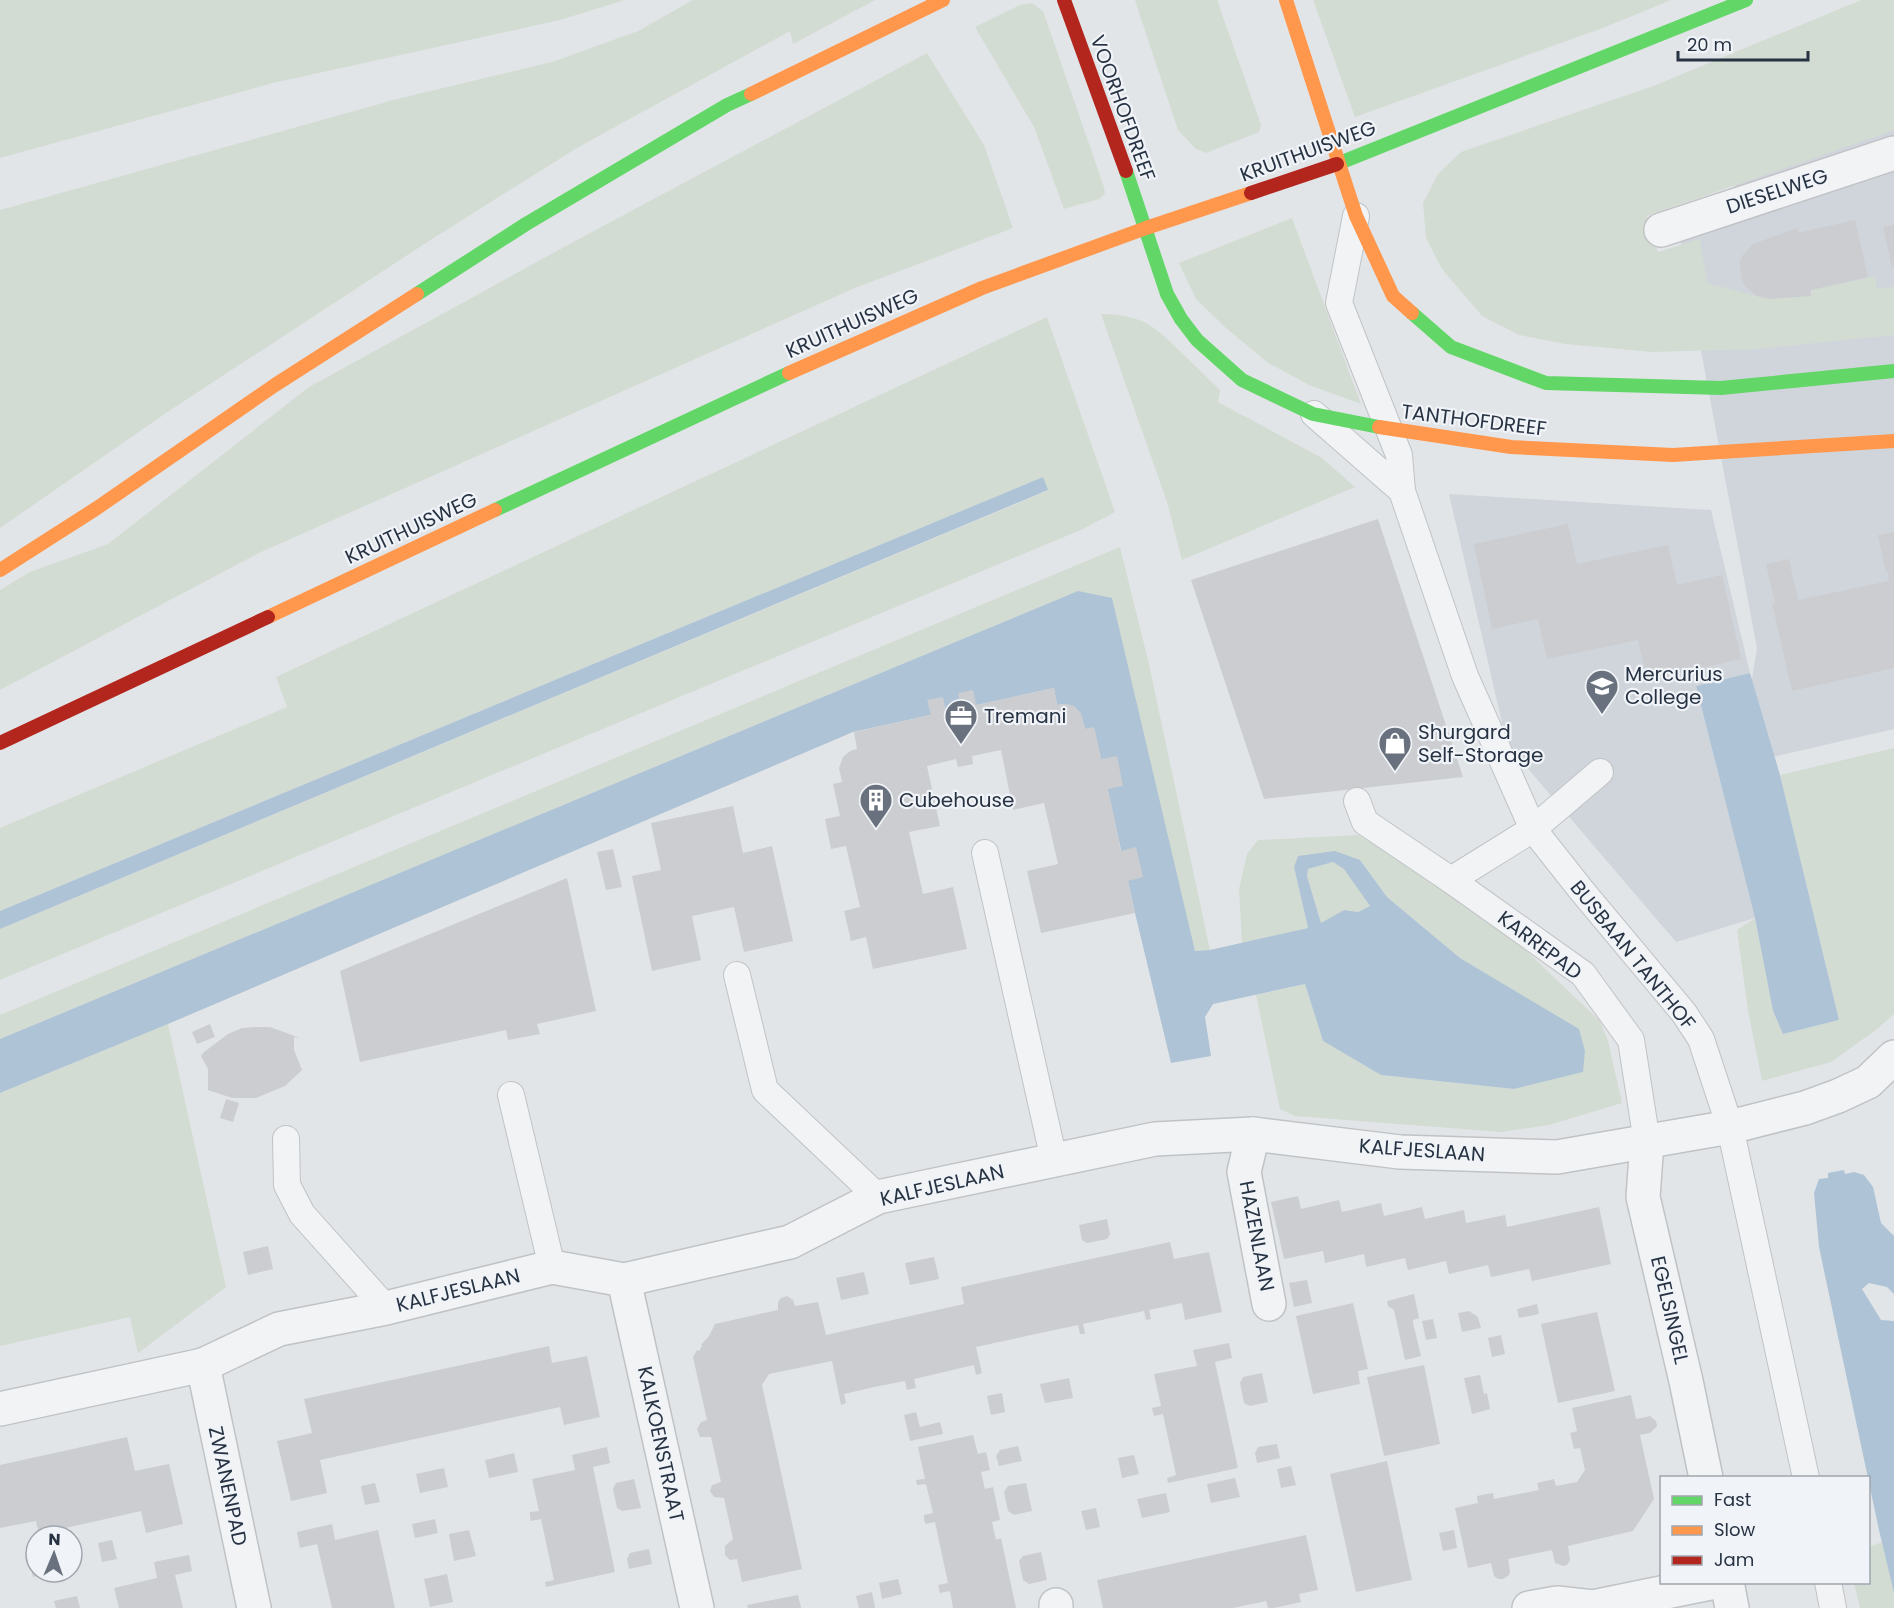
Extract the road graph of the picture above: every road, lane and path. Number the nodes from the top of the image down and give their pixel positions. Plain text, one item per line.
1 (943, 0) edge
2 (1064, 0) edge
3 (1286, 0) edge
4 (1746, 0) edge
5 (1894, 153) edge
6 (1337, 164) junction
7 (1356, 216) junction
8 (1146, 228) junction
9 (1661, 230) dead end
10 (1894, 371) edge
11 (1313, 414) junction
12 (1388, 429) junction
13 (1894, 441) edge
14 (1402, 491) junction
15 (0, 570) edge
16 (0, 743) edge
17 (1600, 772) dead end
18 (1358, 801) dead end
19 (1533, 829) junction
20 (985, 853) dead end
21 (1451, 880) junction
22 (737, 975) dead end
23 (1894, 1058) edge
24 (511, 1095) dead end
25 (1730, 1127) junction
26 (1253, 1134) junction
27 (286, 1139) dead end
28 (1647, 1142) junction
29 (1053, 1160) junction
30 (878, 1197) junction
31 (552, 1267) junction
32 (624, 1280) junction
33 (1269, 1304) dead end
34 (386, 1308) junction
35 (203, 1365) junction
36 (0, 1409) edge
37 (1706, 1476) edge
38 (1806, 1476) edge
39 (1705, 1584) edge
40 (1727, 1584) edge
41 (1828, 1584) edge
42 (254, 1608) edge
43 (697, 1608) edge
44 (1529, 1608) edge
45 (1732, 1608) edge
46 (1833, 1608) edge

1 - 15 main road
2 - 8 main road, VOORHOFDREEF
3 - 6 main road
4 - 6 main road, KRUITHUISWEG
5 - 9 street, DIESELWEG
6 - 7 main road
6 - 8 main road, KRUITHUISWEG
7 - 10 main road
7 - 12 lane, BUSBAAN TANTHOF
8 - 11 main road, TANTHOFDREEF
8 - 16 main road, KRUITHUISWEG
11 - 12 main road, TANTHOFDREEF
11 - 14 lane
12 - 13 main road, TANTHOFDREEF
12 - 14 lane, BUSBAAN TANTHOF
14 - 19 lane, BUSBAAN TANTHOF
17 - 19 lane
18 - 21 lane, KARREPAD
19 - 21 lane
19 - 25 lane, BUSBAAN TANTHOF
20 - 29 lane
21 - 28 lane, KARREPAD
22 - 30 lane
23 - 25 street, KALFJESLAAN
24 - 31 lane
25 - 28 street, KALFJESLAAN
25 - 38 lane, BUSBAAN TANTHOF
26 - 28 street, KALFJESLAAN
26 - 29 street, KALFJESLAAN
26 - 33 street, HAZENLAAN
27 - 34 lane
28 - 37 street, EGELSINGEL
29 - 30 street, KALFJESLAAN
30 - 32 street, KALFJESLAAN
31 - 32 street, KALFJESLAAN
31 - 34 street, KALFJESLAAN
32 - 43 street, KALKOENSTRAAT
34 - 35 street, KALFJESLAAN
35 - 36 street, KALFJESLAAN
35 - 42 street, ZWANENPAD
39 - 44 street
40 - 45 street
41 - 46 lane

